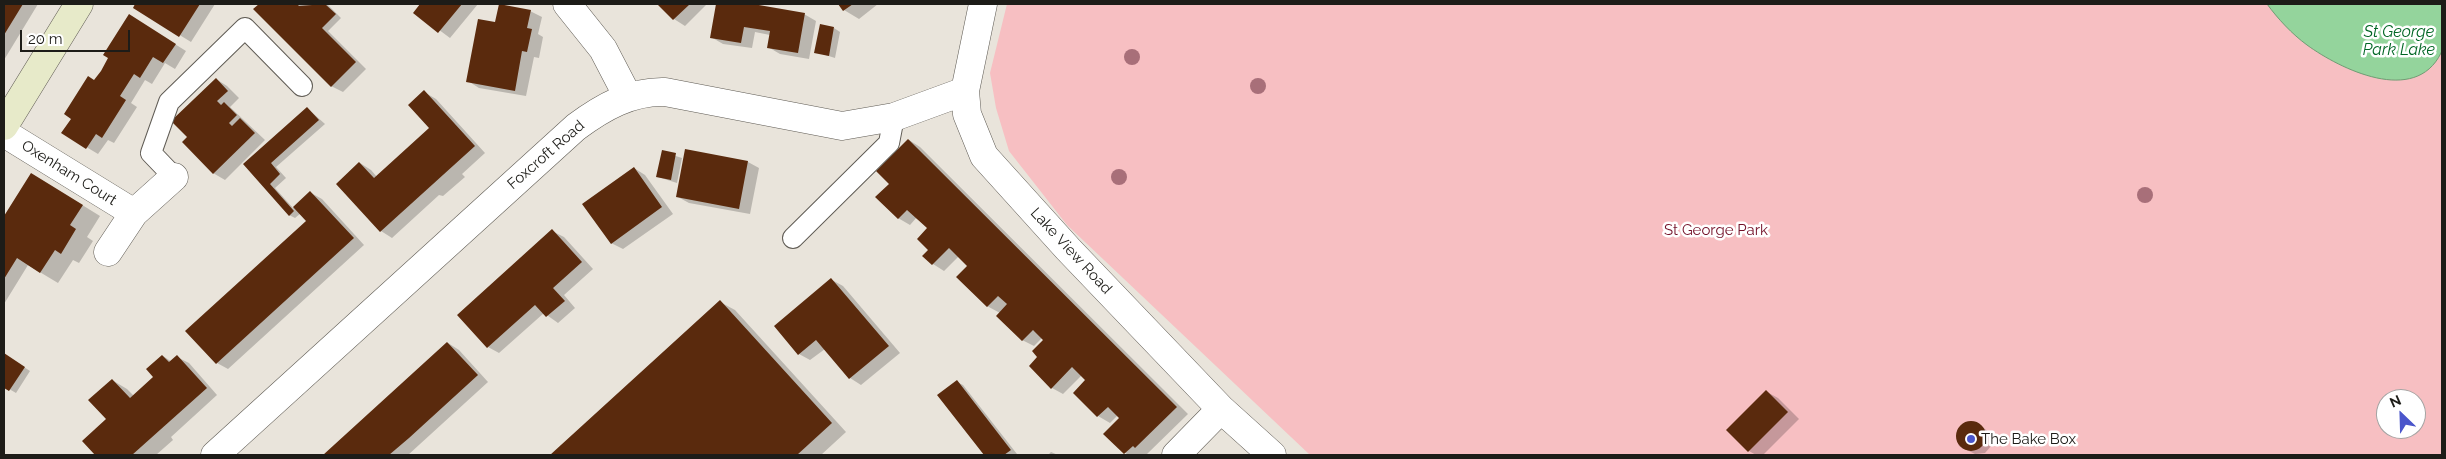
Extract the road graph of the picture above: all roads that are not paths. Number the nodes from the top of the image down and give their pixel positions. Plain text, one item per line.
1 (79, 4) edge
2 (567, 4) edge
3 (983, 4) edge
4 (302, 86) dead end
5 (966, 91) junction
6 (628, 97) junction
7 (894, 117) junction
8 (4, 126) edge
9 (4, 133) edge
10 (174, 177) joint
11 (134, 213) junction
12 (794, 238) dead end
13 (108, 252) dead end
14 (1221, 408) junction
15 (215, 455) edge
16 (1176, 455) edge
17 (1272, 455) edge

1 - 8 main road
2 - 6 street
3 - 5 street, Lake View Road
4 - 10 lane, Oxenham Court
5 - 7 street, Foxcroft Road
5 - 14 street, Lake View Road
6 - 7 street, Foxcroft Road
6 - 15 street, Foxcroft Road
7 - 12 lane
9 - 11 street, Oxenham Court
10 - 11 street, Oxenham Court
11 - 13 street, Oxenham Court
14 - 16 street
14 - 17 street, Lake View Road

